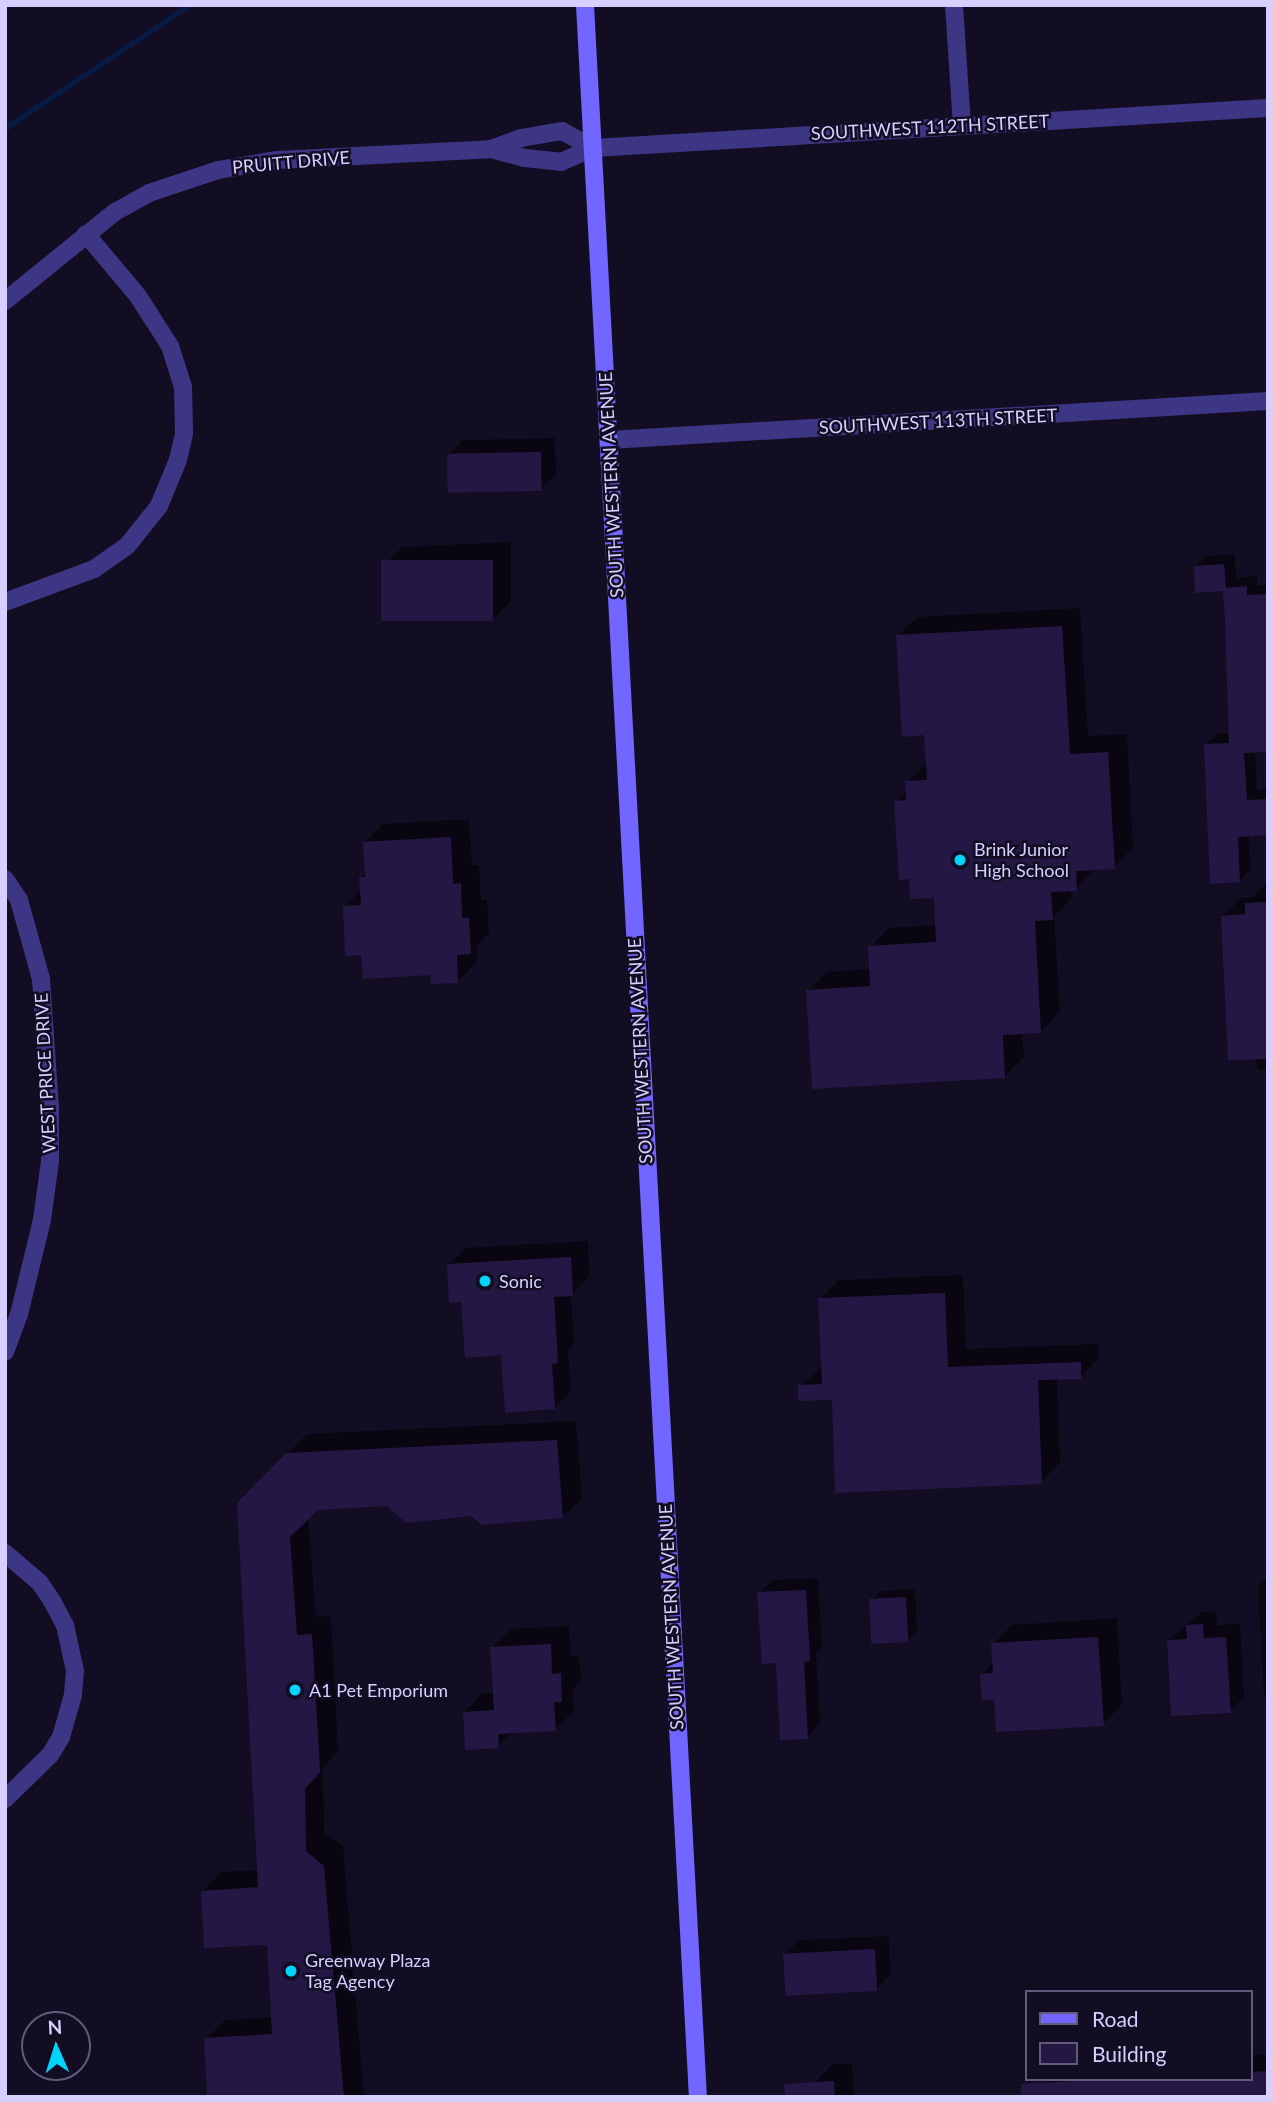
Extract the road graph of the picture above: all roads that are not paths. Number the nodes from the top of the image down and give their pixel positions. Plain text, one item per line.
1 (585, 5) edge
2 (954, 5) edge
3 (1268, 108) edge
4 (962, 126) junction
5 (593, 148) junction
6 (491, 149) junction
7 (86, 234) junction
8 (5, 301) edge
9 (1268, 401) edge
10 (609, 440) junction
11 (5, 602) edge
12 (5, 879) edge
13 (5, 1352) edge
14 (5, 1553) edge
15 (5, 1799) edge
16 (698, 2097) edge

1 - 5 main road, SOUTH WESTERN AVENUE
2 - 4 street
3 - 4 street, SOUTHWEST 112TH STREET
4 - 5 street, SOUTHWEST 112TH STREET
5 - 6 street, PRUITT DRIVE
5 - 6 street, PRUITT DRIVE
5 - 10 main road, SOUTH WESTERN AVENUE
6 - 7 street, PRUITT DRIVE
7 - 8 street, PRUITT DRIVE
7 - 11 street
9 - 10 street, SOUTHWEST 113TH STREET
10 - 16 main road, SOUTH WESTERN AVENUE
12 - 13 street, WEST PRICE DRIVE
14 - 15 street

